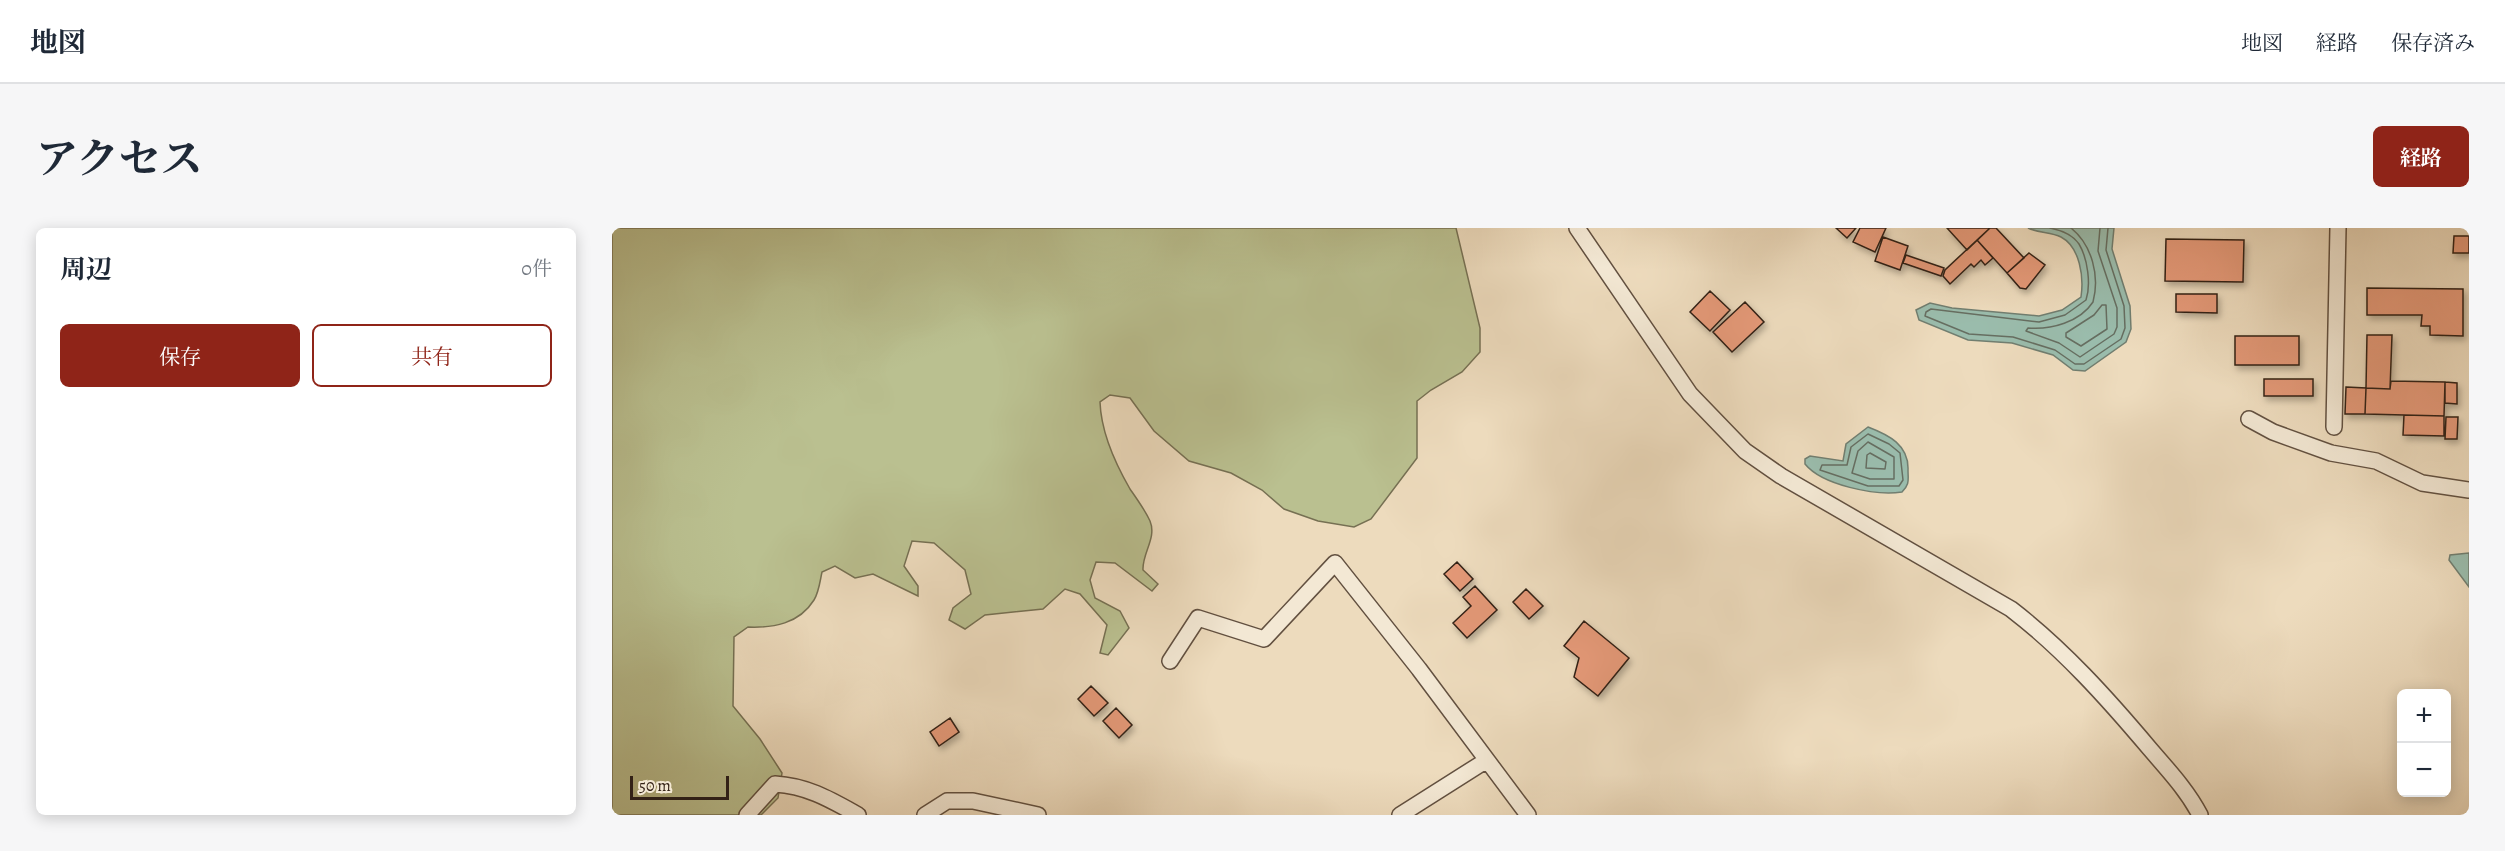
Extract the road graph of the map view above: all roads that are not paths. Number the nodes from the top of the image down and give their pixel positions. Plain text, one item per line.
1 (1577, 228) edge
2 (2338, 228) edge
3 (2249, 419) dead end
4 (2334, 427) dead end
5 (2469, 490) edge
6 (1170, 661) dead end
7 (1487, 760) junction
8 (747, 815) edge
9 (858, 815) edge
10 (925, 815) edge
11 (1038, 815) edge
12 (1400, 815) edge
13 (1528, 815) edge
14 (2200, 815) edge

1 - 14 street
2 - 4 street
3 - 5 street
6 - 7 street
7 - 12 street
7 - 13 street
8 - 9 street
10 - 11 street

